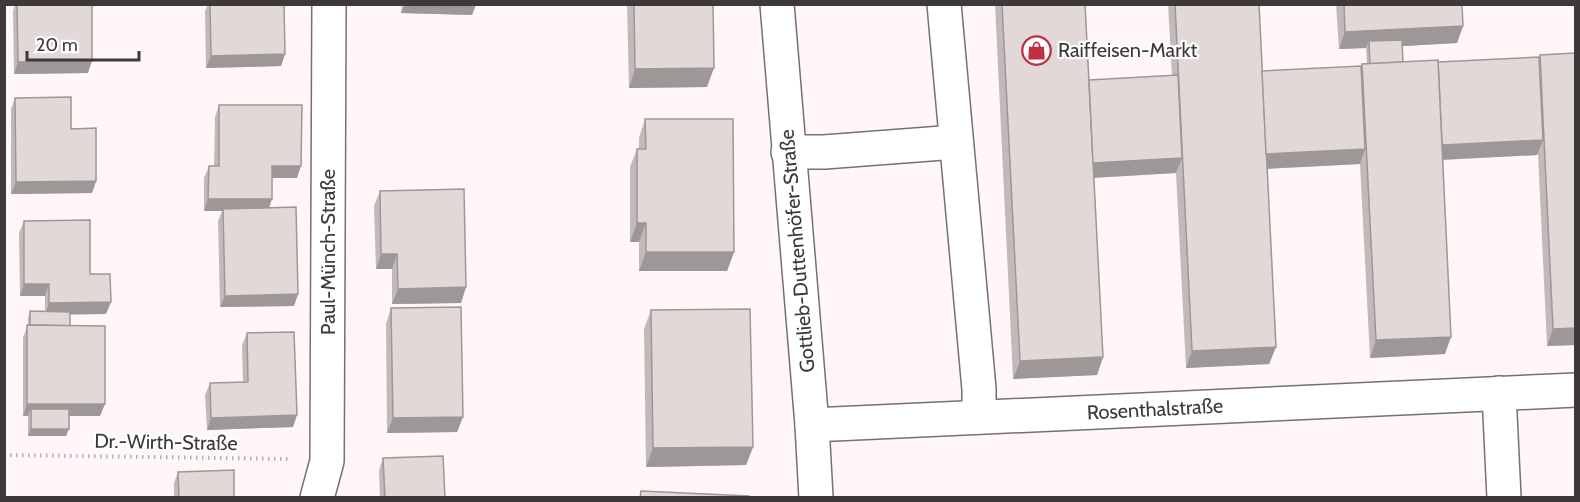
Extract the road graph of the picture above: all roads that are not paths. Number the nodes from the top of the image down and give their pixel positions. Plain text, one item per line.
1 (329, 4) edge
2 (777, 4) edge
3 (944, 4) edge
4 (956, 142) junction
5 (789, 152) junction
6 (1575, 390) edge
7 (1499, 393) junction
8 (979, 417) junction
9 (812, 424) junction
10 (318, 498) edge
11 (816, 498) edge
12 (1504, 498) edge

1 - 10 street, Paul-Münch-Straße
2 - 5 street, Gottlieb-Duttenhöfer-Straße
3 - 4 street
4 - 5 street
4 - 8 street
5 - 9 street, Gottlieb-Duttenhöfer-Straße
6 - 7 street, Rosenthalstraße
7 - 8 street, Rosenthalstraße
7 - 12 street
8 - 9 street, Rosenthalstraße
9 - 11 street, Gottlieb-Duttenhöfer-Straße

